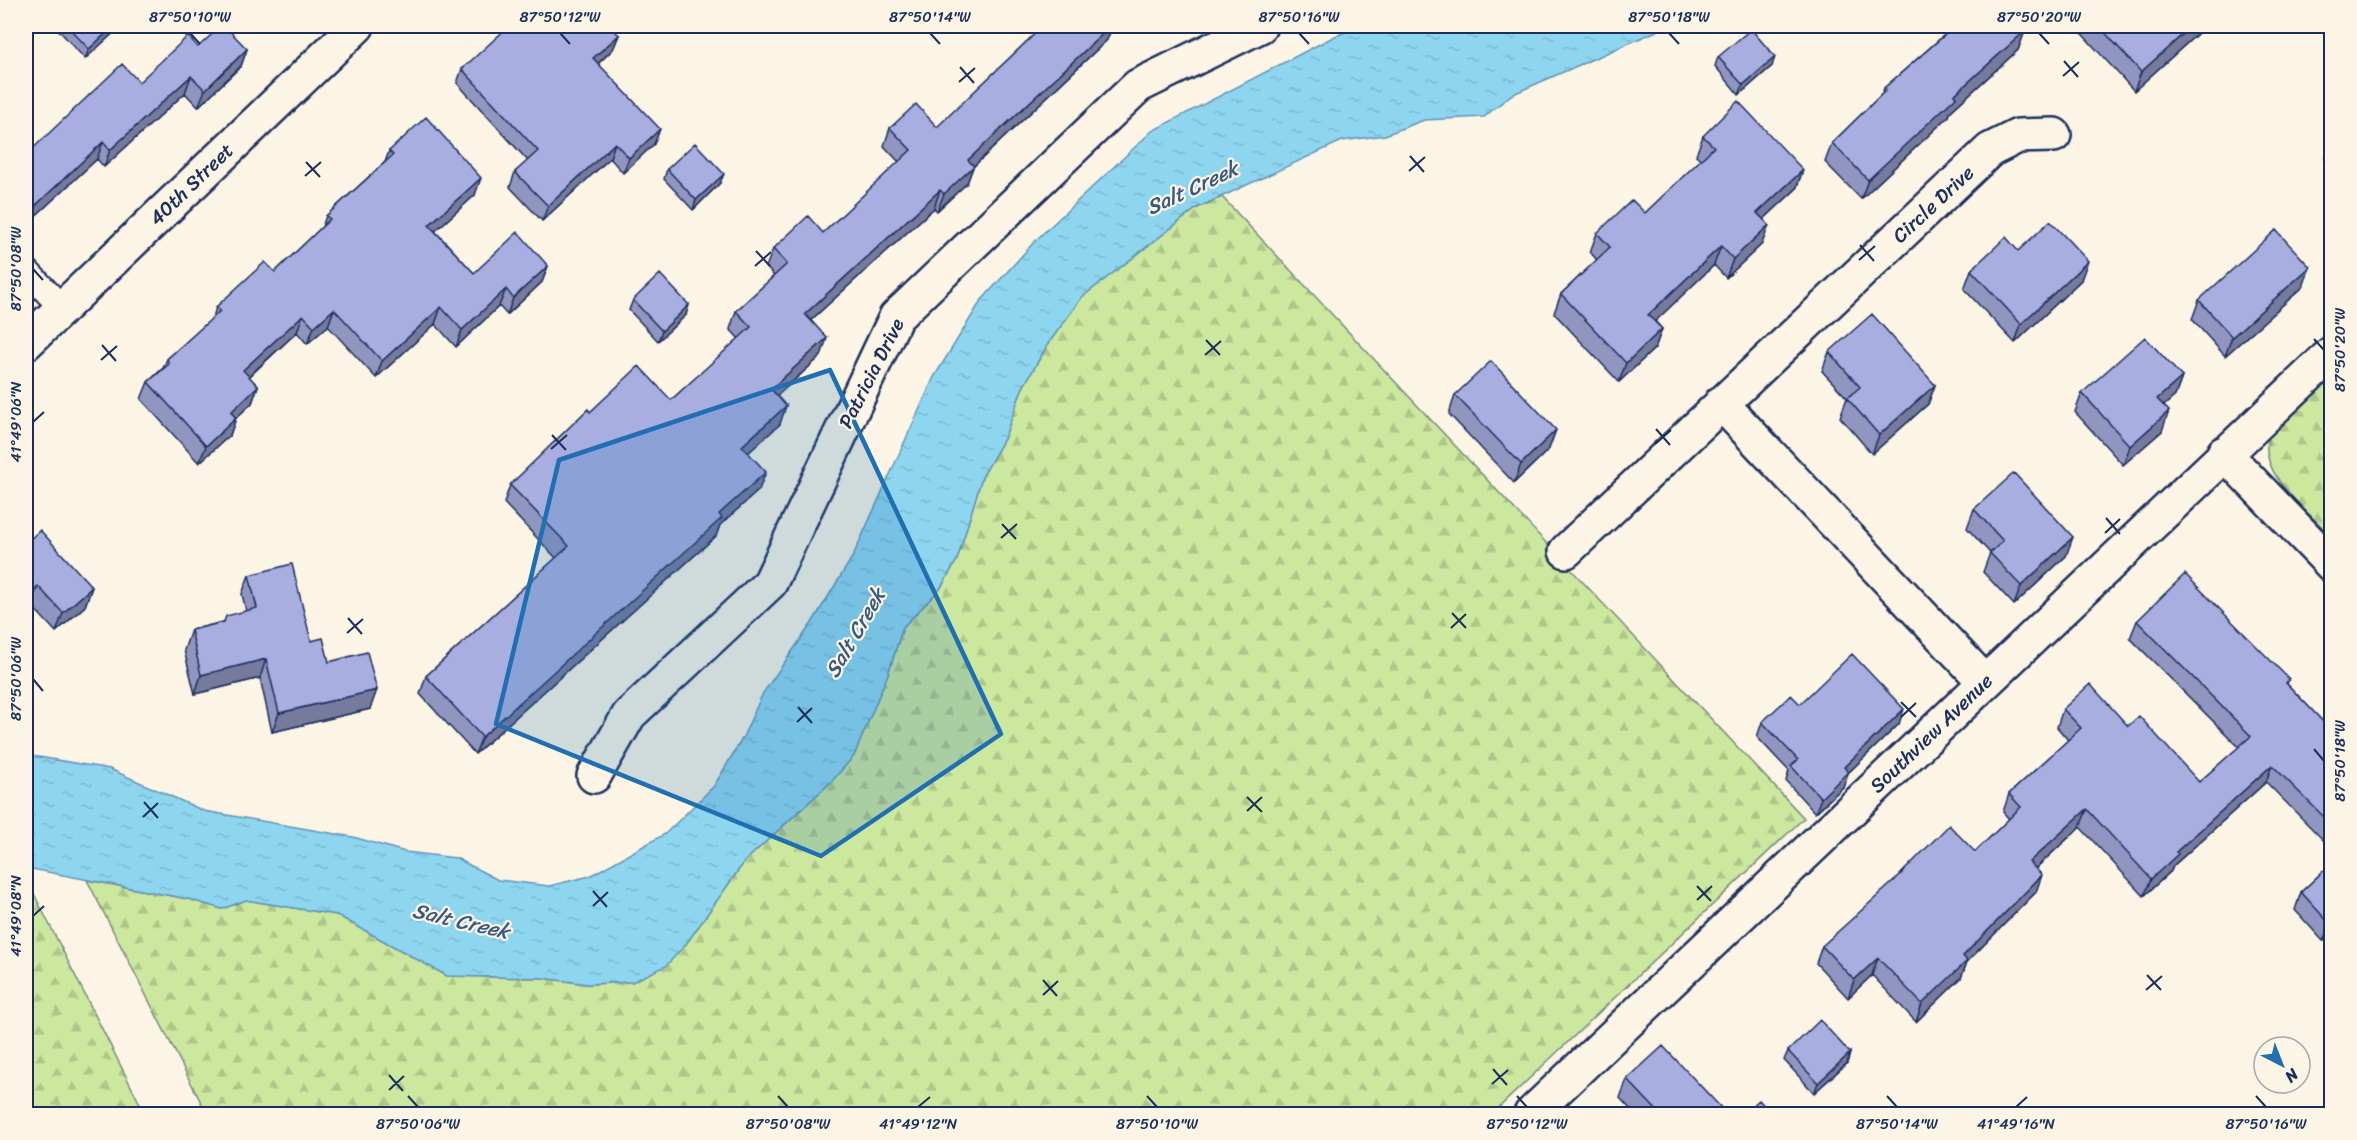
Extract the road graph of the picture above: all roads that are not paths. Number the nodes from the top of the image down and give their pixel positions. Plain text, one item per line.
1 (357, 26) edge
2 (1260, 26) edge
3 (2054, 135) dead end
4 (26, 270) edge
5 (62, 308) junction
6 (26, 343) edge
7 (2331, 353) edge
8 (1721, 404) junction
9 (2224, 453) junction
10 (1566, 551) dead end
11 (2331, 565) edge
12 (1984, 682) junction
13 (594, 776) dead end
14 (1531, 1114) edge

1 - 5 street, 40th Street
2 - 13 street, Patricia Drive
3 - 8 street, Circle Drive
4 - 5 lane
5 - 6 street, 40th Street
7 - 9 street, Southview Avenue
8 - 10 street, Circle Drive
8 - 12 street
9 - 11 street
9 - 12 street, Southview Avenue
12 - 14 street, Southview Avenue

